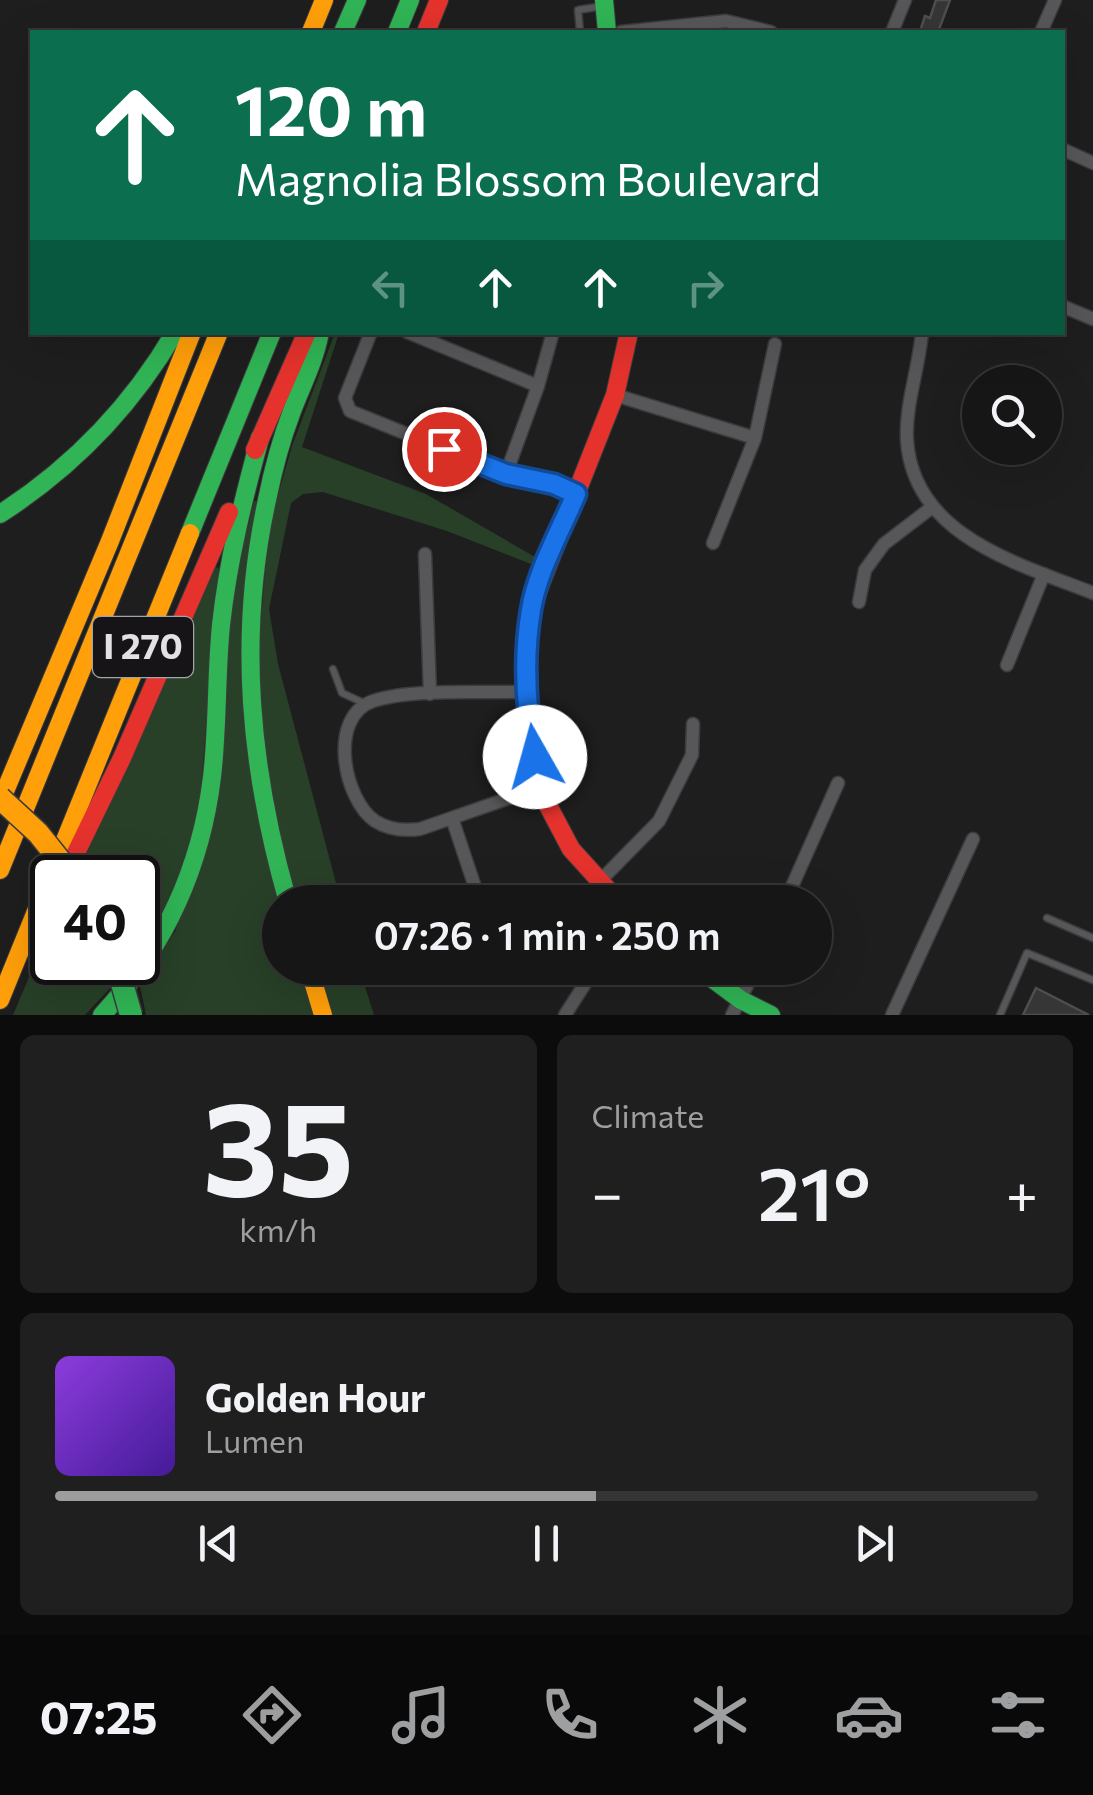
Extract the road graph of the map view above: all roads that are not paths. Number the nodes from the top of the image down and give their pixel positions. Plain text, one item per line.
1 (324, 0) edge
2 (357, 0) edge
3 (410, 0) edge
4 (439, 0) edge
5 (905, 0) edge
6 (1055, 0) edge
7 (604, 3) edge
8 (311, 30) edge
9 (345, 30) edge
10 (397, 30) edge
11 (427, 30) edge
12 (580, 30) edge
13 (607, 30) edge
14 (640, 30) edge
15 (764, 30) edge
16 (893, 30) edge
17 (1042, 30) edge
18 (1065, 149) edge
19 (1093, 163) edge
20 (1065, 307) edge
21 (1093, 319) edge
22 (172, 335) edge
23 (191, 335) edge
24 (218, 335) edge
25 (271, 335) edge
26 (306, 335) edge
27 (319, 335) edge
28 (370, 335) edge
29 (415, 335) edge
30 (551, 335) edge
31 (628, 335) edge
32 (922, 335) edge
33 (775, 344) dead end
34 (538, 386) junction
35 (615, 396) junction
36 (260, 438) junction
37 (755, 438) junction
38 (506, 474) junction
39 (576, 494) junction
40 (931, 508) junction
41 (0, 514) edge
42 (713, 543) dead end
43 (425, 554) dead end
44 (1044, 574) junction
45 (1093, 593) edge
46 (858, 602) dead end
47 (1008, 664) dead end
48 (333, 669) dead end
49 (528, 692) junction
50 (430, 694) junction
51 (367, 705) junction
52 (694, 724) dead end
53 (838, 783) dead end
54 (541, 787) junction
55 (0, 801) edge
56 (452, 818) junction
57 (972, 839) dead end
58 (56, 855) edge
59 (75, 855) edge
60 (0, 870) edge
61 (598, 882) junction
62 (284, 885) edge
63 (474, 885) edge
64 (601, 885) edge
65 (793, 885) edge
66 (1047, 918) dead end
67 (30, 938) edge
68 (1093, 938) edge
69 (16, 962) junction
70 (1093, 980) edge
71 (123, 985) edge
72 (313, 985) edge
73 (584, 985) edge
74 (714, 985) edge
75 (748, 985) edge
76 (0, 1000) edge
77 (736, 1008) edge
78 (102, 1015) edge
79 (131, 1015) edge
80 (322, 1015) edge
81 (565, 1015) edge
82 (771, 1015) edge
83 (892, 1015) edge
84 (1000, 1015) edge

1 - 8 main road
2 - 9 main road
3 - 10 main road
4 - 11 main road
5 - 16 street
6 - 17 street
7 - 12 lane
7 - 13 main road
14 - 15 street
18 - 19 street
20 - 21 street
22 - 41 main road
23 - 55 main road
24 - 60 main road, I 270
25 - 69 main road, I 270
26 - 36 main road
27 - 62 main road
28 - 38 street
29 - 34 street
30 - 34 street
31 - 35 main road
32 - 40 street
33 - 37 street
34 - 38 street
35 - 37 street
35 - 39 main road
36 - 59 main road
36 - 78 main road
37 - 42 street
38 - 39 street
39 - 49 main road
40 - 44 street
40 - 46 street
43 - 50 street
44 - 45 street
44 - 47 street
48 - 51 lane
49 - 50 street
49 - 54 main road
50 - 51 street
51 - 56 street
52 - 61 street
53 - 65 street
54 - 56 street
54 - 61 main road
55 - 58 main road, bridge
56 - 63 street
57 - 83 street
61 - 64 main road
66 - 68 lane
67 - 69 main road
69 - 76 main road, I 270
70 - 84 lane
71 - 79 main road, bridge
72 - 80 main road
73 - 81 street
74 - 77 main road
75 - 77 street
77 - 82 main road

